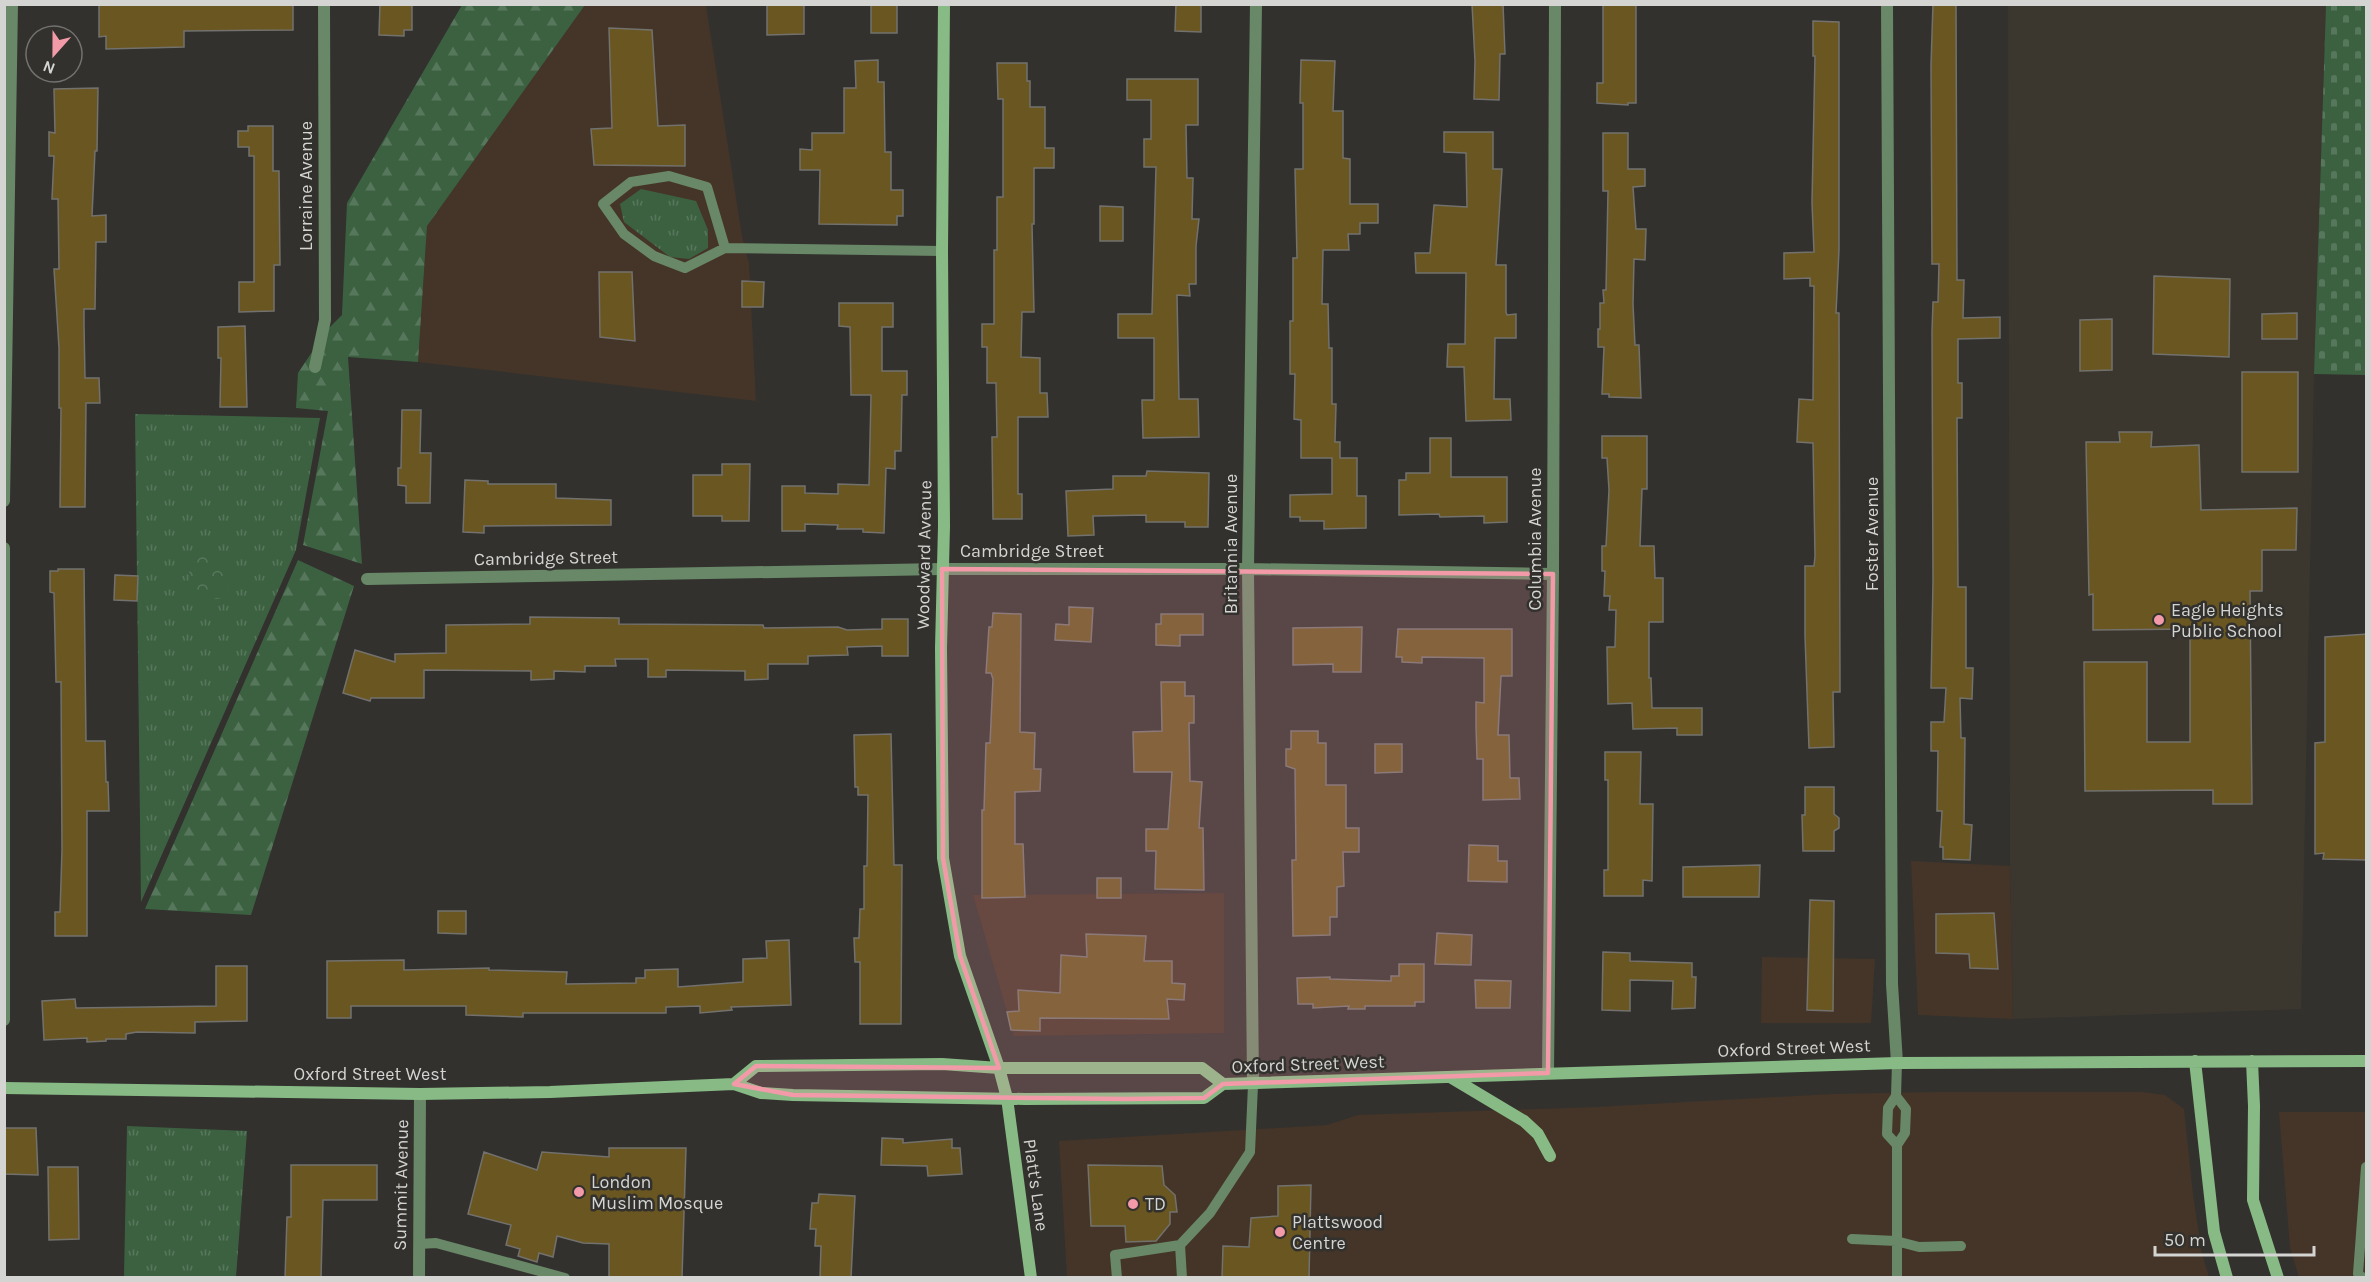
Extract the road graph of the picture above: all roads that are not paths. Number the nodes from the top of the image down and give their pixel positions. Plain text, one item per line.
1 (12, 4) edge
2 (324, 4) edge
3 (944, 4) edge
4 (1256, 4) edge
5 (1555, 4) edge
6 (1887, 4) edge
7 (725, 248) junction
8 (942, 251) junction
9 (315, 367) dead end
10 (4, 501) edge
11 (5, 551) edge
12 (942, 569) junction
13 (1248, 570) junction
14 (1553, 574) junction
15 (368, 579) dead end
16 (4, 1020) edge
17 (2195, 1061) junction
18 (2252, 1061) junction
19 (2367, 1061) edge
20 (1897, 1063) junction
21 (999, 1068) junction
22 (1548, 1073) junction
23 (1451, 1077) junction
24 (734, 1084) junction
25 (1223, 1084) junction
26 (1253, 1085) junction
27 (4, 1088) edge
28 (420, 1094) junction
29 (1896, 1096) junction
30 (1006, 1098) junction
31 (1897, 1144) junction
32 (1550, 1156) dead end
33 (2367, 1167) edge
34 (1852, 1239) dead end
35 (1896, 1241) junction
36 (419, 1244) junction
37 (1180, 1245) junction
38 (1961, 1246) dead end
39 (418, 1278) edge
40 (565, 1278) edge
41 (1031, 1278) edge
42 (1117, 1278) edge
43 (1182, 1278) edge
44 (1897, 1278) edge
45 (2227, 1278) edge
46 (2278, 1278) edge
47 (2362, 1278) edge

1 - 10 street
2 - 9 street, Lorraine Avenue
3 - 8 main road, Woodward Avenue
4 - 13 street, Britannia Avenue
5 - 14 street, Columbia Avenue
6 - 20 street, Foster Avenue
7 - 7 lane
7 - 8 lane
8 - 12 main road, Woodward Avenue
11 - 16 street
12 - 13 street, Cambridge Street
12 - 15 street, Cambridge Street
12 - 21 main road, Woodward Avenue
13 - 14 street, Cambridge Street
13 - 26 street, Britannia Avenue
14 - 22 street, Columbia Avenue
17 - 18 main road, Oxford Street West
17 - 20 main road, Oxford Street West
17 - 45 main road
18 - 19 main road, Oxford Street West
18 - 46 main road
20 - 22 main road, Oxford Street West
20 - 29 lane
21 - 24 main road, Oxford Street West
21 - 25 main road, Oxford Street West
21 - 30 main road, Woodward Avenue
22 - 23 main road, Oxford Street West
23 - 26 main road, Oxford Street West
23 - 32 main road
24 - 28 main road, Oxford Street West
24 - 30 main road, Oxford Street West
25 - 26 main road, Oxford Street West
25 - 30 main road, Oxford Street West
26 - 37 lane
27 - 28 main road, Oxford Street West
28 - 36 street, Summit Avenue
29 - 31 lane
29 - 31 lane
30 - 41 main road, Platt's Lane
31 - 35 lane
33 - 47 lane
34 - 35 lane
35 - 38 lane
35 - 44 lane
36 - 39 street, Summit Avenue
36 - 40 lane
37 - 42 lane
37 - 43 lane

